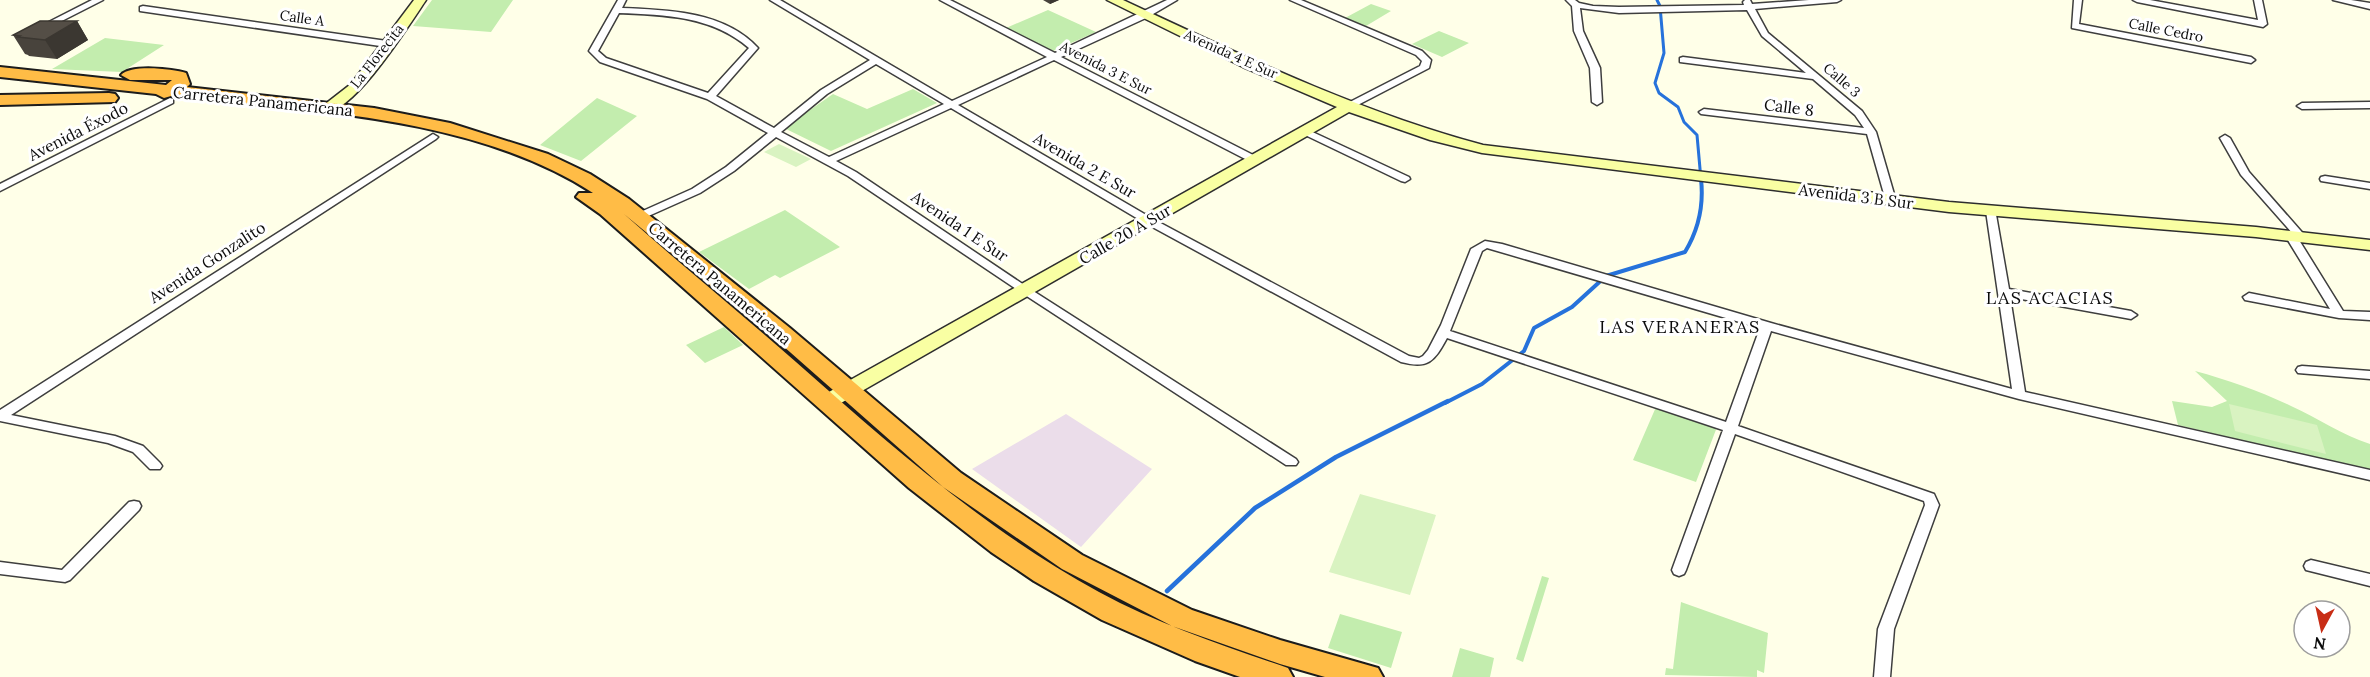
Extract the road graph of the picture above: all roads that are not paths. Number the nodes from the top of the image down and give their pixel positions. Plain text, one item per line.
1 (86, 0) edge
2 (420, 0) edge
3 (622, 0) edge
4 (774, 0) edge
5 (944, 0) edge
6 (1113, 0) edge
7 (1173, 0) edge
8 (1294, 0) edge
9 (1837, 0) edge
10 (2078, 0) edge
11 (2138, 0) edge
12 (2258, 0) edge
13 (2337, 0) edge
14 (97, 1) edge
15 (1573, 3) edge
16 (1748, 4) edge
17 (2370, 6) edge
18 (143, 9) dead end
19 (616, 10) junction
20 (1145, 15) junction
21 (32, 32) edge
22 (387, 44) junction
23 (1054, 57) junction
24 (878, 60) junction
25 (1683, 60) dead end
26 (2251, 60) dead end
27 (39, 76) junction
28 (1818, 77) junction
29 (110, 84) junction
30 (1, 85) edge
31 (60, 89) junction
32 (171, 96) junction
33 (710, 97) junction
34 (150, 99) junction
35 (1597, 102) dead end
36 (949, 105) junction
37 (2370, 105) edge
38 (1349, 106) junction
39 (2302, 106) dead end
40 (329, 108) junction
41 (1704, 112) dead end
42 (374, 113) junction
43 (774, 130) junction
44 (1306, 132) junction
45 (1871, 132) junction
46 (433, 137) junction
47 (2225, 138) dead end
48 (519, 149) junction
49 (829, 160) junction
50 (1256, 160) junction
51 (1405, 178) dead end
52 (2325, 179) dead end
53 (2370, 186) edge
54 (0, 188) edge
55 (1891, 201) junction
56 (1991, 211) junction
57 (640, 216) junction
58 (1149, 221) junction
59 (2296, 238) junction
60 (2370, 245) edge
61 (1026, 291) junction
62 (2004, 292) junction
63 (2249, 297) dead end
64 (2339, 314) junction
65 (2131, 315) dead end
66 (2370, 316) edge
67 (1767, 326) junction
68 (1443, 333) junction
69 (2302, 370) dead end
70 (2370, 375) edge
71 (2019, 395) junction
72 (837, 396) junction
73 (0, 417) edge
74 (1731, 429) junction
75 (1291, 462) dead end
76 (155, 466) dead end
77 (2370, 475) edge
78 (134, 506) dead end
79 (2311, 566) dead end
80 (0, 568) edge
81 (1679, 570) dead end
82 (2370, 580) edge
83 (1278, 677) edge
84 (1368, 677) edge
85 (1882, 677) edge

1 - 14 street
2 - 22 street, La Florecita
3 - 19 street
4 - 24 street, Avenida 2 E Sur
5 - 23 street, Avenida 3 E Sur
6 - 20 street, Avenida 4 E Sur
7 - 20 street
8 - 38 street, Calle 20 A Sur
9 - 16 street
10 - 26 street, Calle Cedro
11 - 12 street
13 - 17 street
14 - 21 street
15 - 16 street
15 - 35 street
16 - 28 street, Calle 3
18 - 22 street, Calle A
19 - 33 street, Avenida 1 E Sur
19 - 33 street
20 - 23 street
20 - 38 street, Avenida 4 E Sur
22 - 40 street, La Florecita
23 - 36 street
23 - 50 street, Avenida 3 E Sur
24 - 36 street, Avenida 2 E Sur
24 - 43 street
25 - 28 street
27 - 29 highway, Carretera Panamericana
27 - 30 highway, Carretera Panamericana
27 - 32 highway
28 - 45 street, Calle 3
29 - 30 highway
29 - 32 highway, Carretera Panamericana
30 - 31 highway, Carretera Panamericana
30 - 34 highway
31 - 32 highway
31 - 34 highway, Carretera Panamericana
32 - 34 highway, Carretera Panamericana
32 - 40 highway, Carretera Panamericana
32 - 46 highway, Carretera Panamericana
32 - 54 street, Avenida Éxodo
33 - 43 street, Avenida 1 E Sur
36 - 49 street
36 - 58 street, Avenida 2 E Sur
37 - 39 street
38 - 44 street, Calle 20 A Sur
38 - 55 street, Avenida 3 B Sur
40 - 42 highway, Carretera Panamericana
41 - 45 street, Calle 8
42 - 46 highway
42 - 48 highway, Carretera Panamericana
43 - 49 street, Avenida 1 E Sur
43 - 57 street
44 - 50 street, Calle 20 A Sur
44 - 51 street
45 - 55 street, Calle 3
46 - 48 highway
46 - 72 highway, Carretera Panamericana
46 - 73 street, Avenida Gonzalito
47 - 59 street
48 - 57 highway, Carretera Panamericana
49 - 61 street, Avenida 1 E Sur
50 - 58 street, Calle 20 A Sur
52 - 53 street
55 - 56 street, Avenida 3 B Sur
56 - 59 street, Avenida 3 B Sur
56 - 62 street
57 - 72 highway, Carretera Panamericana
58 - 61 street, Calle 20 A Sur
58 - 68 street, Avenida 2 E Sur
59 - 60 street, Avenida 3 B Sur
59 - 64 street
61 - 72 street, Calle 20 A Sur
61 - 75 street, Avenida 1 E Sur
62 - 65 street
62 - 71 street
63 - 64 street
64 - 66 street
67 - 68 street
67 - 71 street
67 - 74 street
68 - 74 street
69 - 70 street
71 - 77 street
72 - 83 highway, Carretera Panamericana
72 - 84 highway, Carretera Panamericana
73 - 76 street
74 - 81 street
74 - 85 street
78 - 80 street
79 - 82 street

